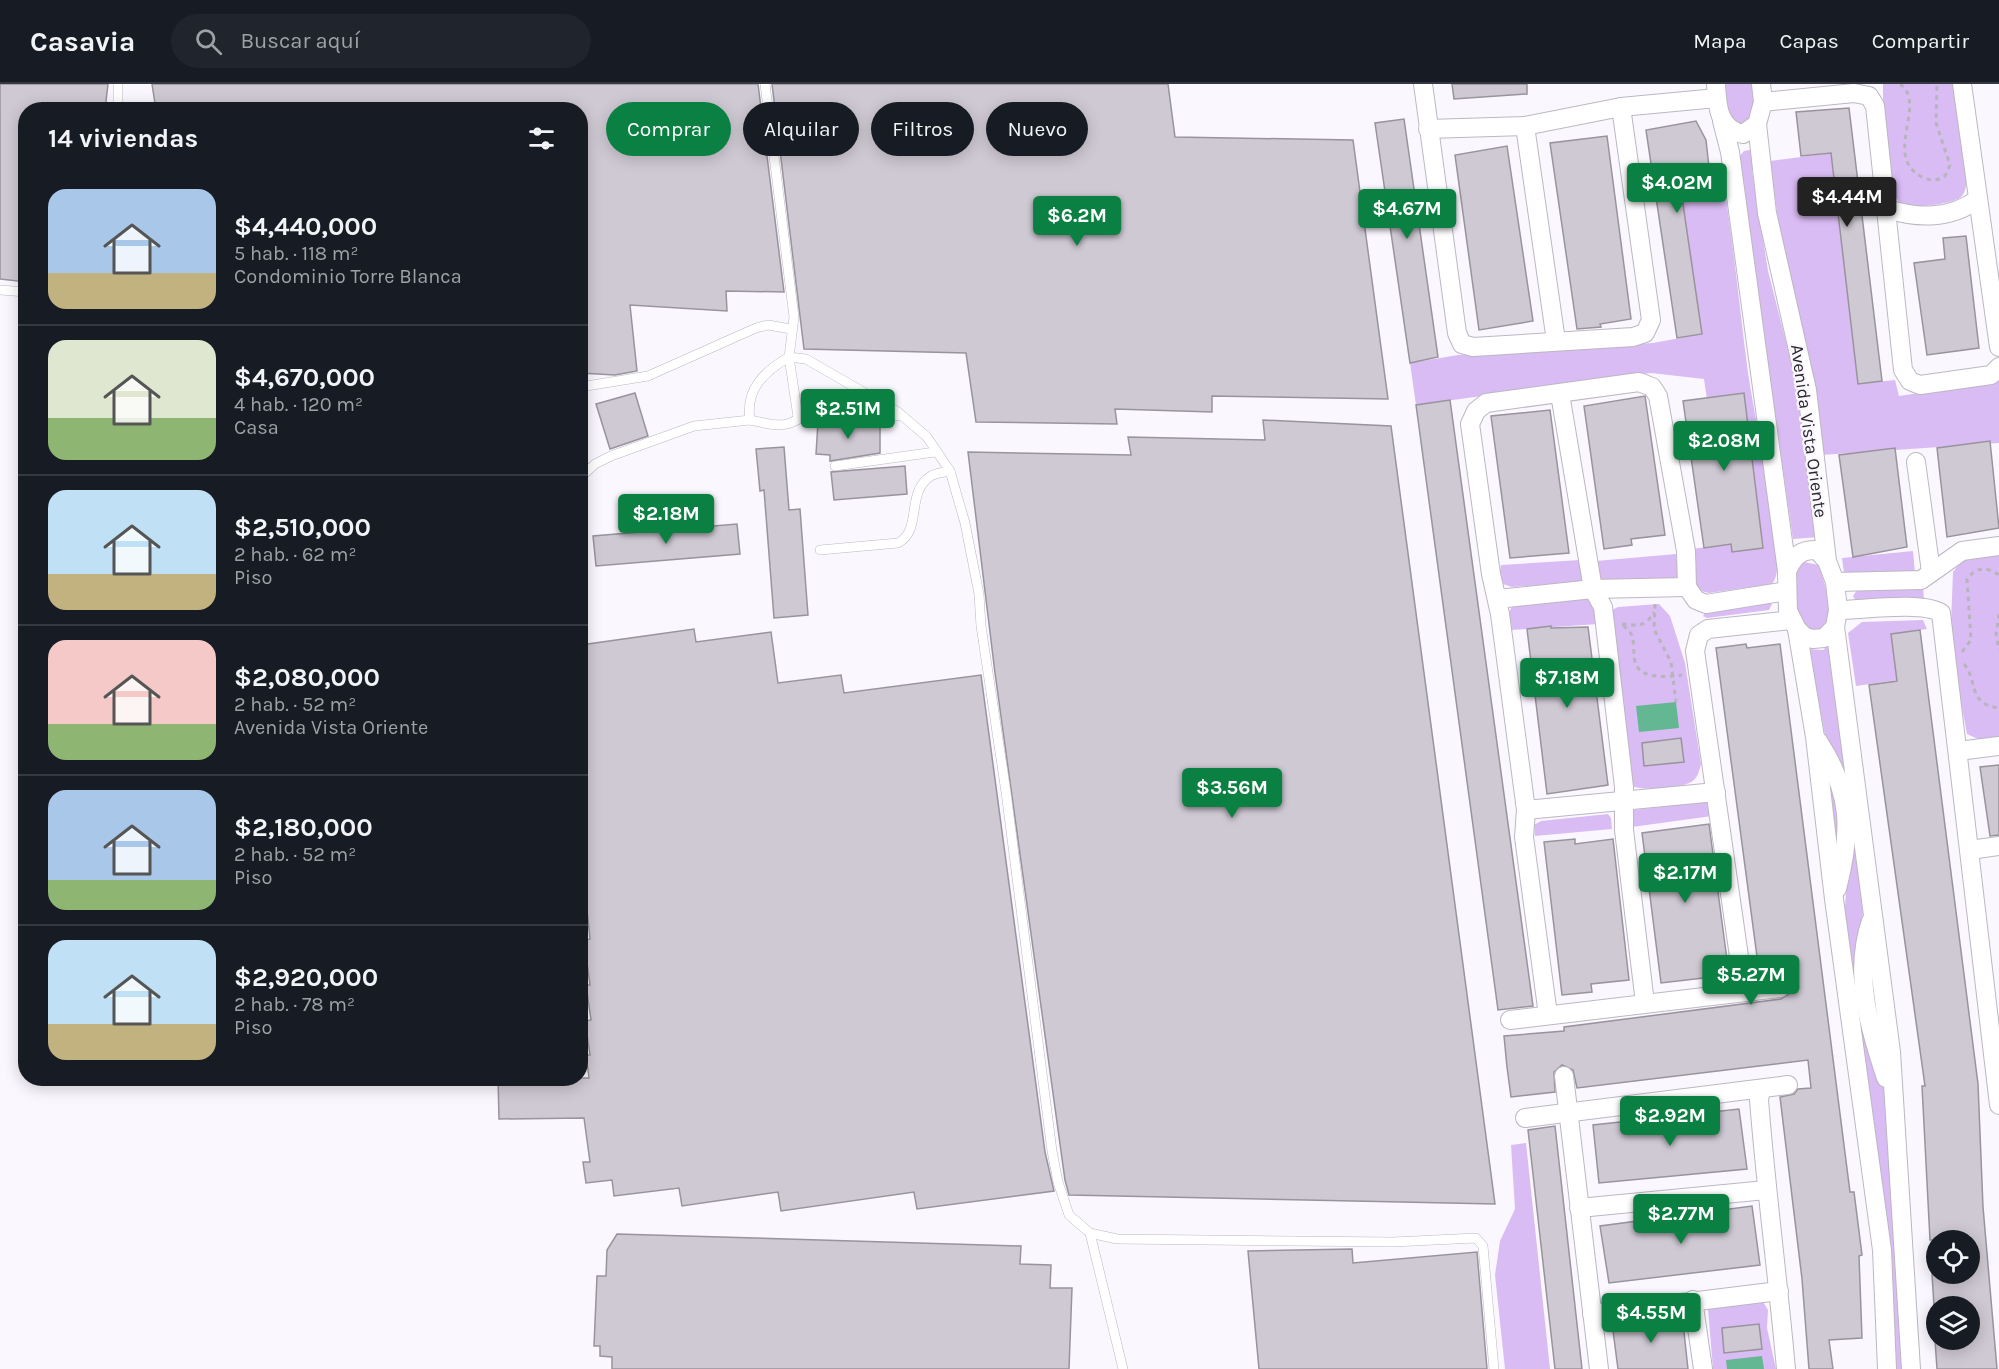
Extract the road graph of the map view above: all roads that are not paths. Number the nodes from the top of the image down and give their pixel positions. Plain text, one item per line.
1 (118, 84) edge
2 (765, 84) edge
3 (1423, 84) edge
4 (1962, 84) edge
5 (1717, 91) edge
6 (1762, 93) edge
7 (118, 102) edge
8 (1621, 107) junction
9 (1722, 121) junction
10 (1757, 124) junction
11 (1525, 126) junction
12 (1428, 129) junction
13 (1978, 199) junction
14 (1888, 209) junction
15 (0, 290) edge
16 (18, 291) edge
17 (791, 329) junction
18 (1556, 341) junction
19 (1999, 347) edge
20 (789, 357) junction
21 (1999, 367) edge
22 (588, 386) edge
23 (1560, 394) junction
24 (902, 416) junction
25 (798, 417) junction
26 (750, 420) junction
27 (935, 452) junction
28 (1916, 462) dead end
29 (835, 466) dead end
30 (588, 471) edge
31 (950, 471) junction
32 (1999, 546) edge
33 (820, 550) dead end
34 (1827, 561) junction
35 (1787, 571) junction
36 (1931, 572) junction
37 (1834, 582) junction
38 (1687, 587) junction
39 (1593, 589) junction
40 (1787, 591) junction
41 (1498, 598) junction
42 (1836, 619) junction
43 (1794, 625) junction
44 (1999, 746) edge
45 (1958, 751) junction
46 (1716, 792) junction
47 (1625, 799) junction
48 (1526, 810) junction
49 (1999, 846) edge
50 (1970, 850) junction
51 (1991, 947) edge
52 (1780, 988) dead end
53 (1744, 991) junction
54 (1645, 1003) junction
55 (1548, 1015) junction
56 (1510, 1020) dead end
57 (1996, 1047) edge
58 (1564, 1076) dead end
59 (1788, 1085) dead end
60 (1761, 1089) junction
61 (1999, 1105) edge
62 (1569, 1112) junction
63 (1525, 1118) dead end
64 (1766, 1190) junction
65 (1579, 1208) junction
66 (1090, 1233) junction
67 (1779, 1291) junction
68 (1693, 1300) junction
69 (1592, 1314) junction
70 (1123, 1369) edge
71 (1494, 1369) edge
72 (1599, 1369) edge
73 (1703, 1369) edge
74 (1786, 1369) edge
75 (1887, 1369) edge
76 (1911, 1369) edge

1 - 7 lane
2 - 17 lane
3 - 12 street
4 - 13 street
5 - 8 street
5 - 9 street
6 - 10 street, Avenida Vista Oriente
6 - 14 street
8 - 11 street
8 - 18 street
9 - 10 street
9 - 35 street
10 - 34 street, Avenida Vista Oriente
11 - 12 street
11 - 18 street
12 - 18 street
13 - 14 street
13 - 19 street
14 - 21 street
15 - 16 lane
17 - 20 lane
17 - 22 lane
20 - 24 lane
20 - 25 lane
20 - 26 lane
23 - 38 street
23 - 39 street
23 - 41 street
24 - 25 lane
24 - 27 lane
25 - 26 lane
26 - 30 lane
27 - 29 lane
27 - 31 lane
28 - 36 street
31 - 33 lane
31 - 66 lane
32 - 36 street
34 - 35 street
34 - 37 street, Avenida Vista Oriente
35 - 40 street
36 - 37 street
37 - 42 street, Avenida Vista Oriente
38 - 39 street
38 - 40 street
39 - 41 street
39 - 47 street
40 - 43 street
41 - 48 street
42 - 43 street
42 - 45 street
42 - 76 street, Avenida Vista Oriente
43 - 46 street
43 - 75 street
44 - 45 street
45 - 50 street
46 - 47 street
46 - 53 street
47 - 48 street
47 - 54 street
48 - 55 street
49 - 50 street
50 - 51 street
51 - 57 street
52 - 53 street
53 - 54 street
54 - 55 street
55 - 56 street
57 - 61 street
58 - 62 street
59 - 60 street
60 - 62 street
60 - 64 street
62 - 63 street
62 - 65 street
64 - 65 street
64 - 67 street
65 - 69 street
66 - 70 lane
66 - 71 lane
67 - 68 street
67 - 74 street
68 - 69 street
68 - 73 street
69 - 72 street

